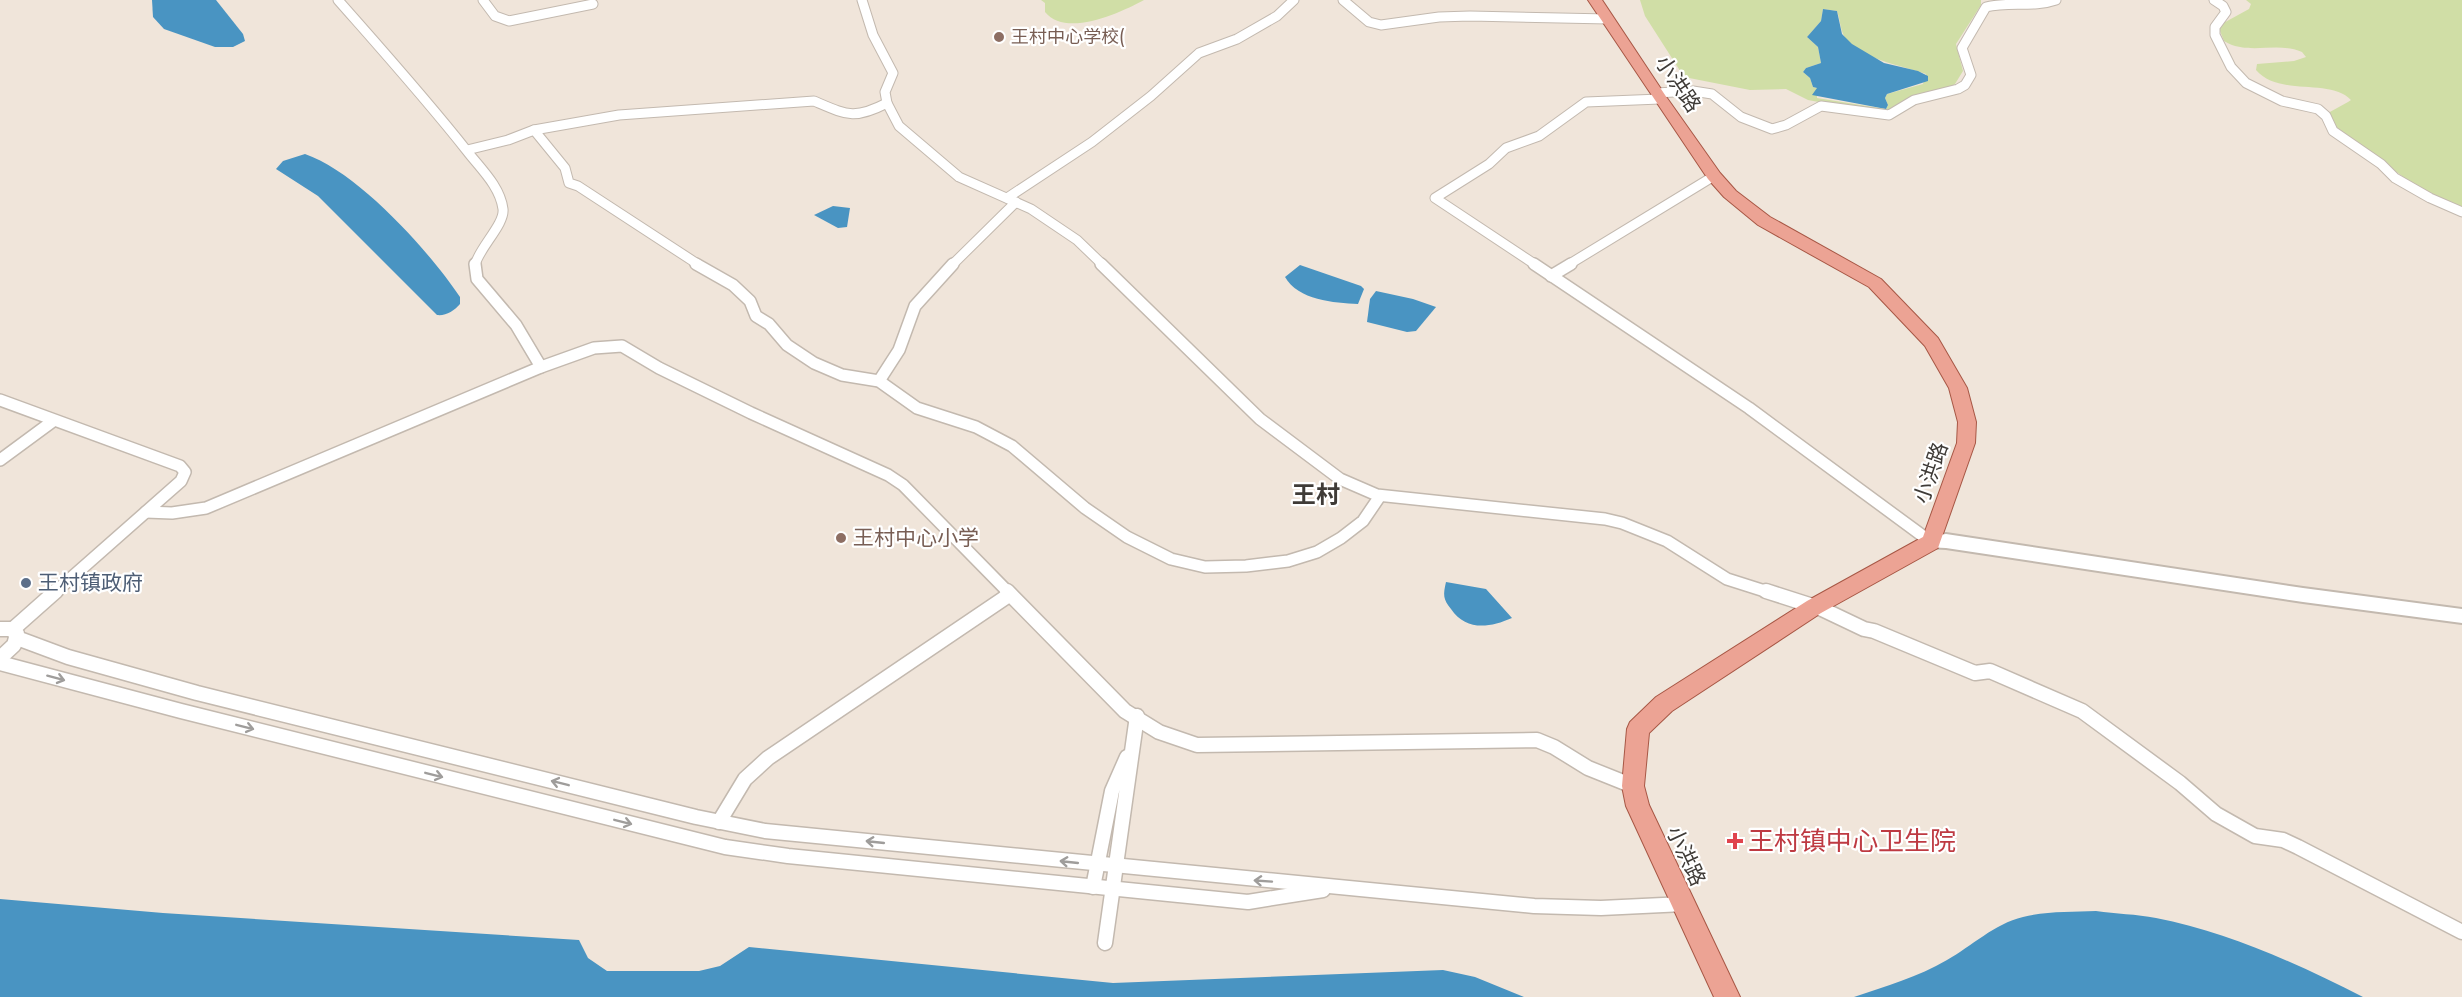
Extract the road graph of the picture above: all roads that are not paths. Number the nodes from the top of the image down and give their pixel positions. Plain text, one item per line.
1 (338, 0) edge
2 (483, 0) edge
3 (862, 0) edge
4 (1294, 0) edge
5 (1346, 0) edge
6 (1595, 0) edge
7 (2056, 0) edge
8 (2214, 0) edge
9 (593, 4) dead end
10 (1608, 19) junction
11 (1658, 96) junction
12 (886, 103) junction
13 (534, 130) junction
14 (467, 150) junction
15 (1714, 176) junction
16 (1011, 200) junction
17 (2462, 212) edge
18 (1551, 276) junction
19 (541, 367) junction
20 (879, 381) junction
21 (0, 400) edge
22 (53, 421) junction
23 (0, 460) edge
24 (1380, 496) junction
25 (146, 512) junction
26 (1931, 542) junction
27 (1009, 595) junction
28 (1814, 607) junction
29 (2462, 616) edge
30 (10, 633) edge
31 (0, 657) edge
32 (0, 663) edge
33 (1140, 719) junction
34 (1633, 786) junction
35 (719, 822) junction
36 (1098, 865) junction
37 (1342, 886) junction
38 (1093, 887) junction
39 (1684, 904) junction
40 (2462, 933) edge
41 (1106, 943) dead end
42 (1727, 997) edge

1 - 14 street
2 - 9 street
3 - 12 street
4 - 16 street
5 - 10 street
6 - 10 main road, 小洪路
7 - 11 street
8 - 17 street
10 - 11 main road, 小洪路
11 - 15 main road, 小洪路
11 - 18 street
12 - 13 street
12 - 16 street
13 - 14 street
13 - 20 street
14 - 19 street
15 - 18 street
15 - 26 main road, 小洪路
16 - 20 street
16 - 24 street
18 - 26 street
19 - 25 street
19 - 27 street
20 - 24 street
21 - 22 street
22 - 23 street
22 - 25 street
24 - 28 street
25 - 30 street
26 - 28 main road, 小洪路
26 - 29 main road
27 - 33 street
27 - 35 street
28 - 34 main road, 小洪路
28 - 40 street
30 - 31 street
35 -> 30 street
32 -> 38 street
33 - 34 street
33 - 36 street
33 - 41 street
34 - 39 main road, 小洪路
36 -> 35 street
37 -> 36 street
36 - 38 street
37 - 38 street
37 - 39 street
39 - 42 main road, 小洪路

